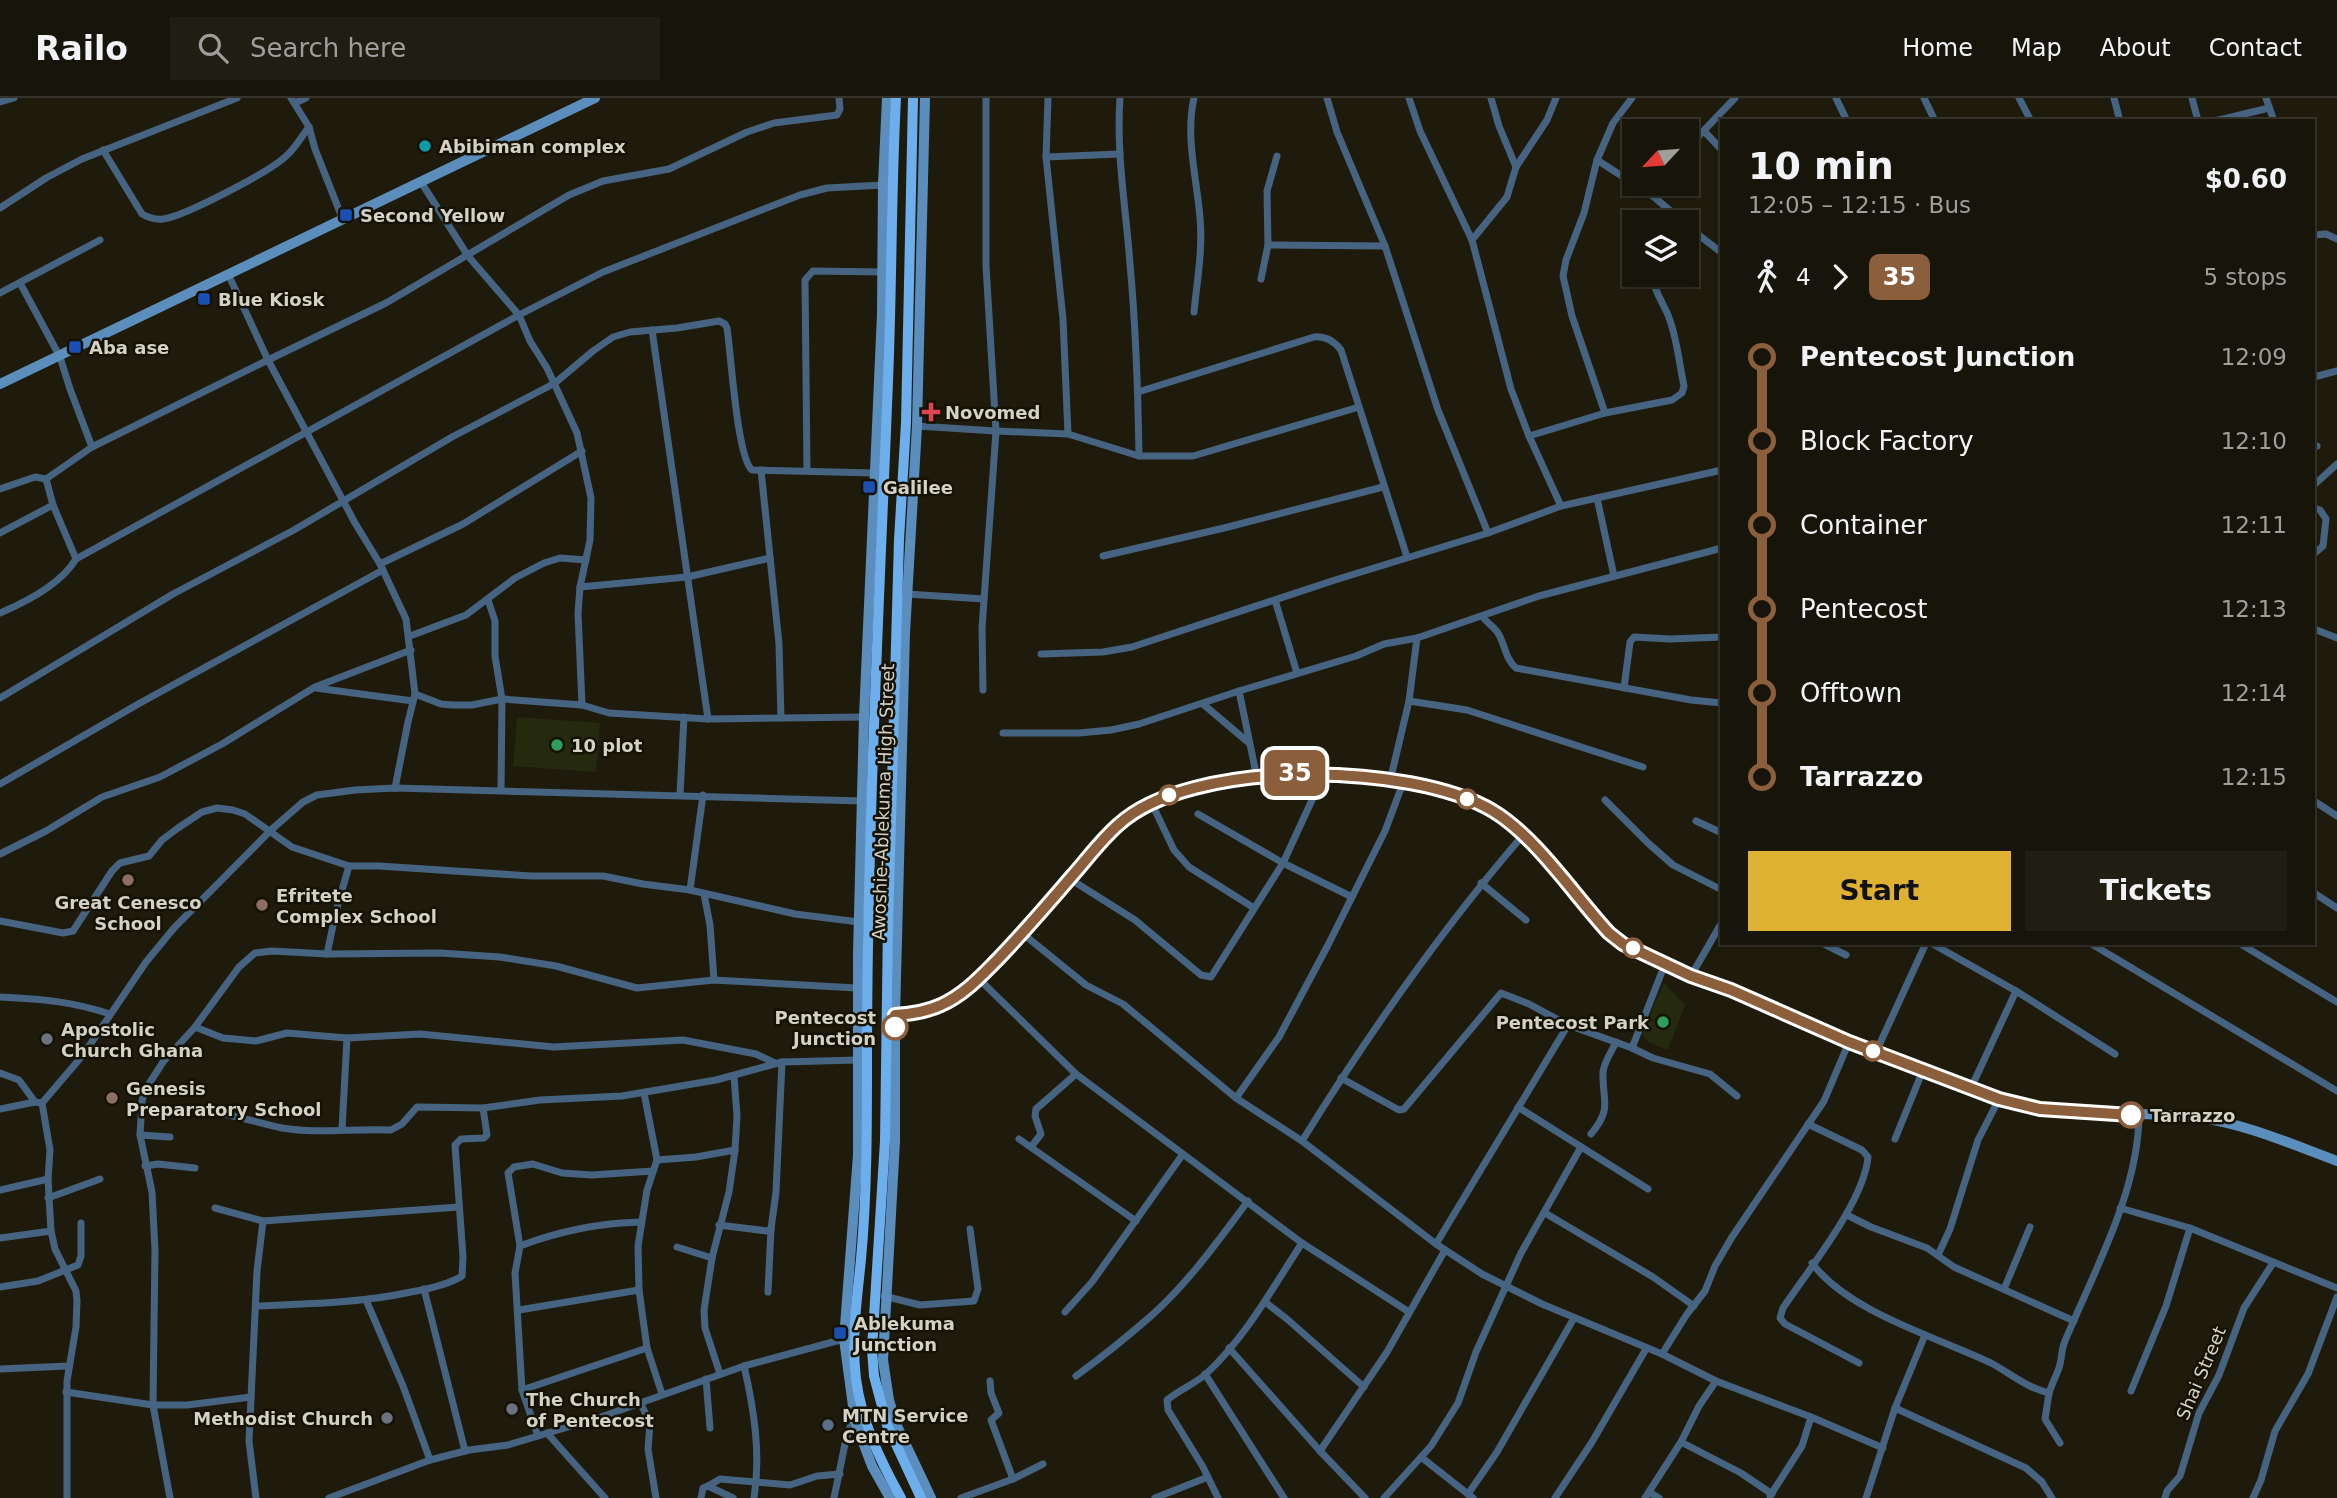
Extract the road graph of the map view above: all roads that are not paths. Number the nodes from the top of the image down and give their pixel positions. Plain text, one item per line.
1 (14, 98) edge
2 (237, 98) edge
3 (306, 98) edge
4 (595, 98) edge
5 (839, 98) edge
6 (887, 98) edge
7 (896, 98) edge
8 (913, 98) edge
9 (925, 98) edge
10 (986, 98) edge
11 (1048, 98) edge
12 (1120, 98) edge
13 (1194, 98) edge
14 (1327, 98) edge
15 (1409, 98) edge
16 (1491, 98) edge
17 (1556, 98) edge
18 (1632, 98) edge
19 (1735, 98) edge
20 (1836, 98) edge
21 (1924, 98) edge
22 (2019, 98) edge
23 (2114, 98) edge
24 (2192, 98) edge
25 (2266, 98) edge
26 (293, 101) edge
27 (0, 102) edge
28 (2269, 108) junction
29 (1846, 119) edge
30 (1934, 119) edge
31 (2030, 119) edge
32 (2119, 119) edge
33 (2197, 119) edge
34 (2224, 119) edge
35 (2273, 119) edge
36 (309, 127) junction
37 (1703, 131) junction
38 (1699, 135) edge
39 (1720, 148) edge
40 (103, 149) junction
41 (1120, 154) junction
42 (1277, 156) dead end
43 (1046, 157) junction
44 (1597, 160) junction
45 (1516, 167) junction
46 (1622, 176) edge
47 (421, 182) junction
48 (883, 185) junction
49 (1653, 196) edge
50 (0, 208) edge
51 (1668, 210) edge
52 (343, 220) junction
53 (915, 232) junction
54 (2315, 235) edge
55 (2335, 235) edge
56 (1699, 236) edge
57 (100, 240) dead end
58 (1472, 240) junction
59 (1268, 245) junction
60 (1385, 246) junction
61 (1720, 252) edge
62 (468, 256) junction
63 (882, 272) junction
64 (229, 276) junction
65 (1261, 279) dead end
66 (20, 283) junction
67 (1655, 287) edge
68 (0, 293) edge
69 (1194, 312) dead end
70 (519, 315) junction
71 (886, 315) junction
72 (652, 330) junction
73 (60, 357) junction
74 (268, 360) junction
75 (2337, 372) edge
76 (2315, 377) edge
77 (555, 383) junction
78 (0, 384) edge
79 (1138, 392) junction
80 (1359, 407) junction
81 (1605, 413) junction
82 (917, 426) junction
83 (996, 430) junction
84 (306, 431) junction
85 (1068, 434) junction
86 (1529, 436) junction
87 (93, 447) junction
88 (582, 451) junction
89 (1139, 456) junction
90 (2337, 464) edge
91 (761, 470) junction
92 (807, 470) junction
93 (1720, 470) edge
94 (875, 473) junction
95 (46, 479) junction
96 (2315, 484) edge
97 (1383, 487) junction
98 (0, 489) edge
99 (1597, 498) junction
100 (343, 501) junction
101 (53, 505) junction
102 (1561, 506) junction
103 (2315, 508) edge
104 (0, 533) edge
105 (1488, 533) junction
106 (880, 535) junction
107 (899, 540) junction
108 (1720, 549) edge
109 (2315, 553) edge
110 (1103, 556) dead end
111 (1407, 557) junction
112 (770, 558) junction
113 (76, 559) junction
114 (586, 560) junction
115 (381, 567) junction
116 (1614, 576) junction
117 (687, 577) junction
118 (580, 587) junction
119 (907, 594) junction
120 (488, 600) junction
121 (984, 600) junction
122 (1275, 600) junction
123 (0, 613) edge
124 (1482, 616) junction
125 (2315, 629) edge
126 (410, 636) junction
127 (1720, 637) edge
128 (1417, 638) junction
129 (2337, 638) edge
130 (411, 650) junction
131 (1041, 654) dead end
132 (1297, 673) junction
133 (315, 687) junction
134 (1624, 688) junction
135 (983, 690) dead end
136 (1239, 691) junction
137 (0, 698) edge
138 (414, 698) junction
139 (502, 699) junction
140 (1409, 701) junction
141 (1720, 703) edge
142 (1203, 704) junction
143 (582, 705) junction
144 (684, 717) junction
145 (864, 717) junction
146 (781, 718) junction
147 (708, 719) junction
148 (1003, 733) dead end
149 (1250, 743) junction
150 (1643, 766) dead end
151 (1324, 774) junction
152 (1256, 778) junction
153 (1390, 780) junction
154 (1403, 783) junction
155 (0, 784) edge
156 (395, 788) junction
157 (501, 790) junction
158 (680, 795) junction
159 (703, 795) junction
160 (1605, 800) dead end
161 (862, 801) junction
162 (2315, 801) edge
163 (1152, 802) junction
164 (1198, 814) dead end
165 (2337, 816) edge
166 (1696, 821) dead end
167 (271, 830) junction
168 (1720, 831) edge
169 (1524, 834) junction
170 (0, 854) edge
171 (1283, 863) junction
172 (349, 866) junction
173 (1070, 879) junction
174 (1481, 884) junction
175 (1720, 889) edge
176 (690, 890) junction
177 (704, 894) junction
178 (2315, 894) edge
179 (1352, 897) junction
180 (1254, 908) junction
181 (2337, 908) edge
182 (1526, 920) dead end
183 (0, 921) edge
184 (859, 922) junction
185 (892, 923) junction
186 (1720, 925) edge
187 (1022, 933) junction
188 (1826, 945) edge
189 (1927, 945) edge
190 (1932, 945) edge
191 (2093, 945) edge
192 (2107, 945) edge
193 (2242, 945) edge
194 (2103, 951) junction
195 (327, 954) junction
196 (1846, 955) dead end
197 (1665, 964) junction
198 (1691, 976) junction
199 (979, 979) junction
200 (714, 980) junction
201 (857, 988) junction
202 (2016, 991) junction
203 (0, 997) edge
204 (2337, 1002) edge
205 (110, 1014) junction
206 (895, 1015) junction
207 (1568, 1025) junction
208 (195, 1027) junction
209 (346, 1038) junction
210 (1616, 1042) junction
211 (1849, 1042) junction
212 (1632, 1048) junction
213 (1876, 1052) junction
214 (2115, 1054) dead end
215 (858, 1060) junction
216 (778, 1063) junction
217 (1923, 1070) junction
218 (0, 1073) edge
219 (1076, 1074) junction
220 (734, 1076) junction
221 (1341, 1078) junction
222 (1970, 1088) junction
223 (2336, 1089) edge
224 (645, 1093) junction
225 (1737, 1097) dead end
226 (1236, 1098) junction
227 (1999, 1099) junction
228 (39, 1103) junction
229 (1518, 1107) junction
230 (483, 1108) junction
231 (0, 1109) edge
232 (208, 1112) dead end
233 (2139, 1116) junction
234 (1808, 1125) junction
235 (342, 1129) junction
236 (1591, 1134) dead end
237 (140, 1136) junction
238 (170, 1137) dead end
239 (1019, 1139) dead end
240 (1895, 1139) dead end
241 (890, 1141) junction
242 (1302, 1141) junction
243 (1031, 1147) junction
244 (1581, 1147) junction
245 (735, 1150) junction
246 (1183, 1154) junction
247 (657, 1160) junction
248 (2337, 1161) edge
249 (145, 1166) junction
250 (195, 1168) dead end
251 (653, 1171) junction
252 (48, 1179) junction
253 (100, 1179) dead end
254 (1648, 1189) dead end
255 (0, 1190) edge
256 (48, 1198) junction
257 (1248, 1201) junction
258 (459, 1207) junction
259 (215, 1208) dead end
260 (2120, 1208) junction
261 (1545, 1213) junction
262 (1846, 1215) junction
263 (263, 1221) junction
264 (1136, 1221) junction
265 (641, 1222) junction
266 (81, 1223) dead end
267 (719, 1225) junction
268 (2030, 1227) dead end
269 (2190, 1228) junction
270 (771, 1229) junction
271 (970, 1229) dead end
272 (51, 1231) junction
273 (0, 1238) edge
274 (1302, 1243) junction
275 (1436, 1244) junction
276 (520, 1246) junction
277 (677, 1247) dead end
278 (1445, 1250) junction
279 (1938, 1255) junction
280 (712, 1258) junction
281 (2273, 1262) junction
282 (1812, 1263) junction
283 (65, 1272) junction
284 (1507, 1286) junction
285 (0, 1287) edge
286 (2337, 1288) edge
287 (425, 1289) junction
288 (2004, 1289) junction
289 (639, 1290) junction
290 (768, 1292) dead end
291 (884, 1296) junction
292 (2337, 1297) edge
293 (366, 1300) junction
294 (1265, 1302) junction
295 (256, 1306) junction
296 (1694, 1306) junction
297 (519, 1310) junction
298 (1065, 1312) dead end
299 (1409, 1312) junction
300 (1574, 1318) junction
301 (850, 1319) junction
302 (2074, 1321) junction
303 (1925, 1335) junction
304 (844, 1339) junction
305 (647, 1348) junction
306 (1229, 1349) junction
307 (1646, 1349) junction
308 (1662, 1354) junction
309 (1859, 1363) dead end
310 (68, 1366) junction
311 (744, 1366) junction
312 (0, 1369) edge
313 (720, 1374) junction
314 (1205, 1374) junction
315 (1076, 1376) dead end
316 (706, 1379) junction
317 (990, 1381) dead end
318 (1716, 1381) junction
319 (1364, 1387) junction
320 (522, 1390) junction
321 (2131, 1391) dead end
322 (66, 1392) junction
323 (2049, 1393) junction
324 (662, 1394) junction
325 (251, 1396) junction
326 (640, 1402) junction
327 (153, 1405) junction
328 (1895, 1408) junction
329 (853, 1416) junction
330 (1811, 1417) junction
331 (710, 1428) dead end
332 (547, 1433) junction
333 (538, 1436) junction
334 (1681, 1442) junction
335 (2060, 1443) dead end
336 (1882, 1448) junction
337 (465, 1451) junction
338 (1320, 1451) junction
339 (905, 1456) junction
340 (1421, 1457) junction
341 (430, 1460) junction
342 (1043, 1464) dead end
343 (840, 1474) junction
344 (1208, 1477) junction
345 (1013, 1479) junction
346 (757, 1482) junction
347 (708, 1486) junction
348 (356, 1488) junction
349 (1647, 1495) edge
350 (1470, 1496) edge
351 (1771, 1496) edge
352 (66, 1498) edge
353 (170, 1498) edge
354 (256, 1498) edge
355 (329, 1498) edge
356 (361, 1498) edge
357 (605, 1498) edge
358 (656, 1498) edge
359 (701, 1498) edge
360 (733, 1498) edge
361 (754, 1498) edge
362 (834, 1498) edge
363 (890, 1498) edge
364 (901, 1498) edge
365 (921, 1498) edge
366 (931, 1498) edge
367 (961, 1498) edge
368 (1155, 1498) edge
369 (1218, 1498) edge
370 (1284, 1498) edge
371 (1365, 1498) edge
372 (1384, 1498) edge
373 (1555, 1498) edge
374 (1659, 1498) edge
375 (1866, 1498) edge
376 (2052, 1498) edge
377 (2165, 1498) edge
378 (2253, 1498) edge

1 - 27 street
2 - 40 street
3 - 26 street
4 - 47 street
5 - 62 street
6 - 48 street, Awoshie-Ablekuma High Street
7 - 71 main road, Awoshie-Ablekuma High Street
8 - 53 main road, Awoshie-Ablekuma High Street
9 - 53 street, Awoshie-Ablekuma High Street
10 - 83 street
11 - 43 street
12 - 41 street
13 - 69 street
14 - 60 street
15 - 58 street
16 - 45 street
17 - 45 street
18 - 44 street
19 - 37 street
20 - 29 street
21 - 30 street
22 - 31 street
23 - 32 street
24 - 33 street
25 - 28 street
26 - 36 street
28 - 34 street
28 - 35 street
36 - 40 street
36 - 52 street
37 - 38 street
37 - 39 street
40 - 50 street
41 - 43 street
41 - 79 street
42 - 59 street
43 - 85 street
44 - 46 street
44 - 81 street
45 - 58 street
47 - 52 street
47 - 62 street
48 - 63 street, Awoshie-Ablekuma High Street
48 - 70 street
49 - 51 street
52 - 64 street
53 - 82 street, Awoshie-Ablekuma High Street
53 - 107 main road, Awoshie-Ablekuma High Street
54 - 55 street
56 - 61 street
57 - 66 street
58 - 86 street
59 - 60 street
59 - 65 street
60 - 105 street
62 - 70 street
62 - 74 street
63 - 71 street, Awoshie-Ablekuma High Street
63 - 92 street
64 - 73 street
64 - 74 street
66 - 68 street
66 - 73 street
67 - 81 street
70 - 77 street
70 - 84 street
71 - 94 street, Awoshie-Ablekuma High Street
71 - 106 main road, Awoshie-Ablekuma High Street
72 - 77 street
72 - 91 street
72 - 117 street
73 - 78 street
73 - 87 street
74 - 84 street
74 - 87 street
75 - 76 street
77 - 88 street
77 - 100 street
79 - 80 street
79 - 89 street
80 - 89 street
80 - 97 street
81 - 86 street
82 - 83 street
82 - 119 street, Awoshie-Ablekuma High Street
83 - 85 street
83 - 121 street
84 - 100 street
84 - 113 street
85 - 89 street
86 - 102 street
87 - 95 street
88 - 114 street
88 - 115 street
90 - 96 street
91 - 92 street
91 - 112 street
92 - 94 street
93 - 99 street
94 - 145 street, Awoshie-Ablekuma High Street
95 - 98 street
95 - 101 street
97 - 110 street
97 - 111 street
99 - 102 street
99 - 116 street
100 - 115 street
100 - 137 street
101 - 104 street
101 - 113 street
102 - 105 street
103 - 109 street
105 - 111 street
106 - 107 main road
106 - 301 main road, Awoshie-Ablekuma High Street
107 - 185 main road, Awoshie-Ablekuma High Street
108 - 116 street
111 - 122 street
112 - 117 street
112 - 146 street
113 - 123 street
114 - 118 street
114 - 120 street
115 - 126 street
115 - 155 street
116 - 124 street
117 - 118 street
117 - 147 street
118 - 143 street
119 - 121 street
119 - 185 street, Awoshie-Ablekuma High Street
120 - 126 street
120 - 139 street
121 - 135 street
122 - 131 street
122 - 132 street
124 - 128 street
124 - 134 street
125 - 129 street
126 - 130 street
127 - 134 street
128 - 132 street
128 - 140 street
130 - 133 street
130 - 138 street
132 - 136 street
133 - 138 street
133 - 170 street
134 - 141 street
136 - 142 street
136 - 149 street
138 - 139 street
138 - 156 street
139 - 143 street
139 - 157 street
140 - 150 street
140 - 153 street
142 - 148 street
142 - 149 street
143 - 144 street
144 - 147 street
144 - 158 street
145 - 146 street
145 - 161 street, Awoshie-Ablekuma High Street
146 - 147 street
149 - 152 street
151 - 152 street
151 - 153 street
151 - 171 street
152 - 163 street
153 - 154 street
154 - 169 street
154 - 179 street
156 - 157 street
156 - 167 street
157 - 158 street
158 - 159 street
159 - 161 street
159 - 176 street
160 - 175 street
161 - 184 street, Awoshie-Ablekuma High Street
162 - 165 street
163 - 173 street
163 - 180 street
164 - 171 street
166 - 168 street
167 - 172 street
167 - 183 street
167 - 205 street
169 - 174 street
169 - 197 street
171 - 179 street
171 - 180 street
172 - 176 street
172 - 195 street
173 - 180 street
173 - 187 street
174 - 182 street
174 - 221 street
176 - 177 street
177 - 184 street
177 - 200 street
178 - 181 street
179 - 226 street
184 - 201 street, Awoshie-Ablekuma High Street
185 - 206 street, Awoshie-Ablekuma High Street
185 - 241 main road, Awoshie-Ablekuma High Street
186 - 198 street
187 - 199 street
187 - 226 street
188 - 196 street
189 - 213 street
190 - 202 street
191 - 194 street
192 - 194 street
193 - 204 street
194 - 223 street
195 - 200 street
195 - 208 street
197 - 198 street
197 - 212 street
198 - 211 street
199 - 206 street
199 - 219 street
200 - 201 street
201 - 215 street, Awoshie-Ablekuma High Street
202 - 214 street
202 - 222 street
203 - 205 street
205 - 228 street
206 - 241 street, Awoshie-Ablekuma High Street
207 - 210 street
207 - 221 street
207 - 229 street
208 - 209 street
208 - 237 street
209 - 216 street
209 - 235 street
210 - 212 street
210 - 236 street
211 - 213 street
211 - 234 street
212 - 225 street
213 - 217 street
215 - 216 street
215 - 301 street, Awoshie-Ablekuma High Street
216 - 220 street
216 - 270 street
217 - 222 street
217 - 240 street
218 - 228 street
219 - 243 street
219 - 246 street
220 - 224 street
220 - 245 street
221 - 242 street
222 - 227 street
224 - 230 street
224 - 247 street
226 - 242 street
227 - 233 street
227 - 279 street
228 - 231 street
228 - 252 street
229 - 244 street
229 - 275 street
230 - 235 street
230 - 258 street
232 - 235 street
233 - 248 street
233 - 260 street
234 - 262 street
234 - 296 street
237 - 238 street
237 - 249 street
239 - 243 street
241 - 291 street, Awoshie-Ablekuma High Street
241 - 339 main road, Awoshie-Ablekuma High Street
242 - 275 street
243 - 264 street
244 - 254 street
244 - 261 street
245 - 247 street
245 - 267 street
246 - 257 street
246 - 264 street
247 - 251 street
249 - 250 street
249 - 327 street
251 - 265 street
251 - 276 street
252 - 255 street
252 - 256 street
253 - 256 street
256 - 272 street
257 - 274 street
257 - 315 street
258 - 263 street
258 - 287 street
259 - 263 street
260 - 269 street
260 - 302 street
261 - 284 street
261 - 296 street
262 - 279 street
262 - 282 street
263 - 295 street
264 - 298 street
265 - 276 street
265 - 289 street
266 - 283 street
267 - 270 street
267 - 280 street
268 - 288 street
269 - 281 street
269 - 321 street
270 - 290 street
271 - 291 street
272 - 273 street
272 - 283 street
274 - 294 street
274 - 299 street
275 - 278 street
276 - 297 street
277 - 280 street
278 - 284 street
278 - 299 street
279 - 288 street
280 - 313 street
281 - 286 street
281 - 377 street, Shai Street
282 - 303 street
282 - 309 street
283 - 285 street
283 - 310 street
284 - 300 street
284 - 340 street
287 - 293 street
287 - 337 street
288 - 302 street
289 - 297 street
289 - 305 street
291 - 339 street, Awoshie-Ablekuma High Street
292 - 378 street
293 - 295 street
293 - 341 street
294 - 306 street
294 - 319 street
295 - 325 street
296 - 308 street
297 - 320 street
299 - 319 street
300 - 307 street
300 - 350 street
301 - 304 street, Awoshie-Ablekuma High Street
301 - 364 main road, Awoshie-Ablekuma High Street
302 - 323 street
303 - 323 street
303 - 328 street
304 - 311 street
304 - 329 street, Awoshie-Ablekuma High Street
305 - 320 street
305 - 324 street
306 - 314 street
306 - 338 street
307 - 308 street
307 - 373 street
308 - 318 street
310 - 312 street
310 - 322 street
311 - 313 street
311 - 346 street
313 - 316 street
314 - 344 street
314 - 370 street
316 - 324 street
316 - 331 street
317 - 345 street
318 - 330 street
318 - 334 street
319 - 338 street
320 - 333 street
322 - 327 street
322 - 352 street
323 - 335 street
324 - 326 street
325 - 327 street
325 - 354 street
326 - 332 street
326 - 358 street
327 - 353 street
328 - 336 street
328 - 376 street
329 - 343 street
329 - 363 street, Awoshie-Ablekuma High Street
330 - 336 street
330 - 351 street
332 - 333 street
332 - 357 street
333 - 337 street
334 - 349 street
334 - 351 street
336 - 375 street
337 - 341 street
338 - 371 street
339 - 365 main road, Awoshie-Ablekuma High Street
339 - 366 street, Awoshie-Ablekuma High Street
340 - 350 street
340 - 372 street
341 - 348 street
342 - 345 street
343 - 346 street
343 - 362 street
344 - 368 street
344 - 369 street
345 - 367 street
346 - 347 street
346 - 361 street
347 - 359 street
347 - 360 street
348 - 355 street
348 - 356 street
349 - 374 street

